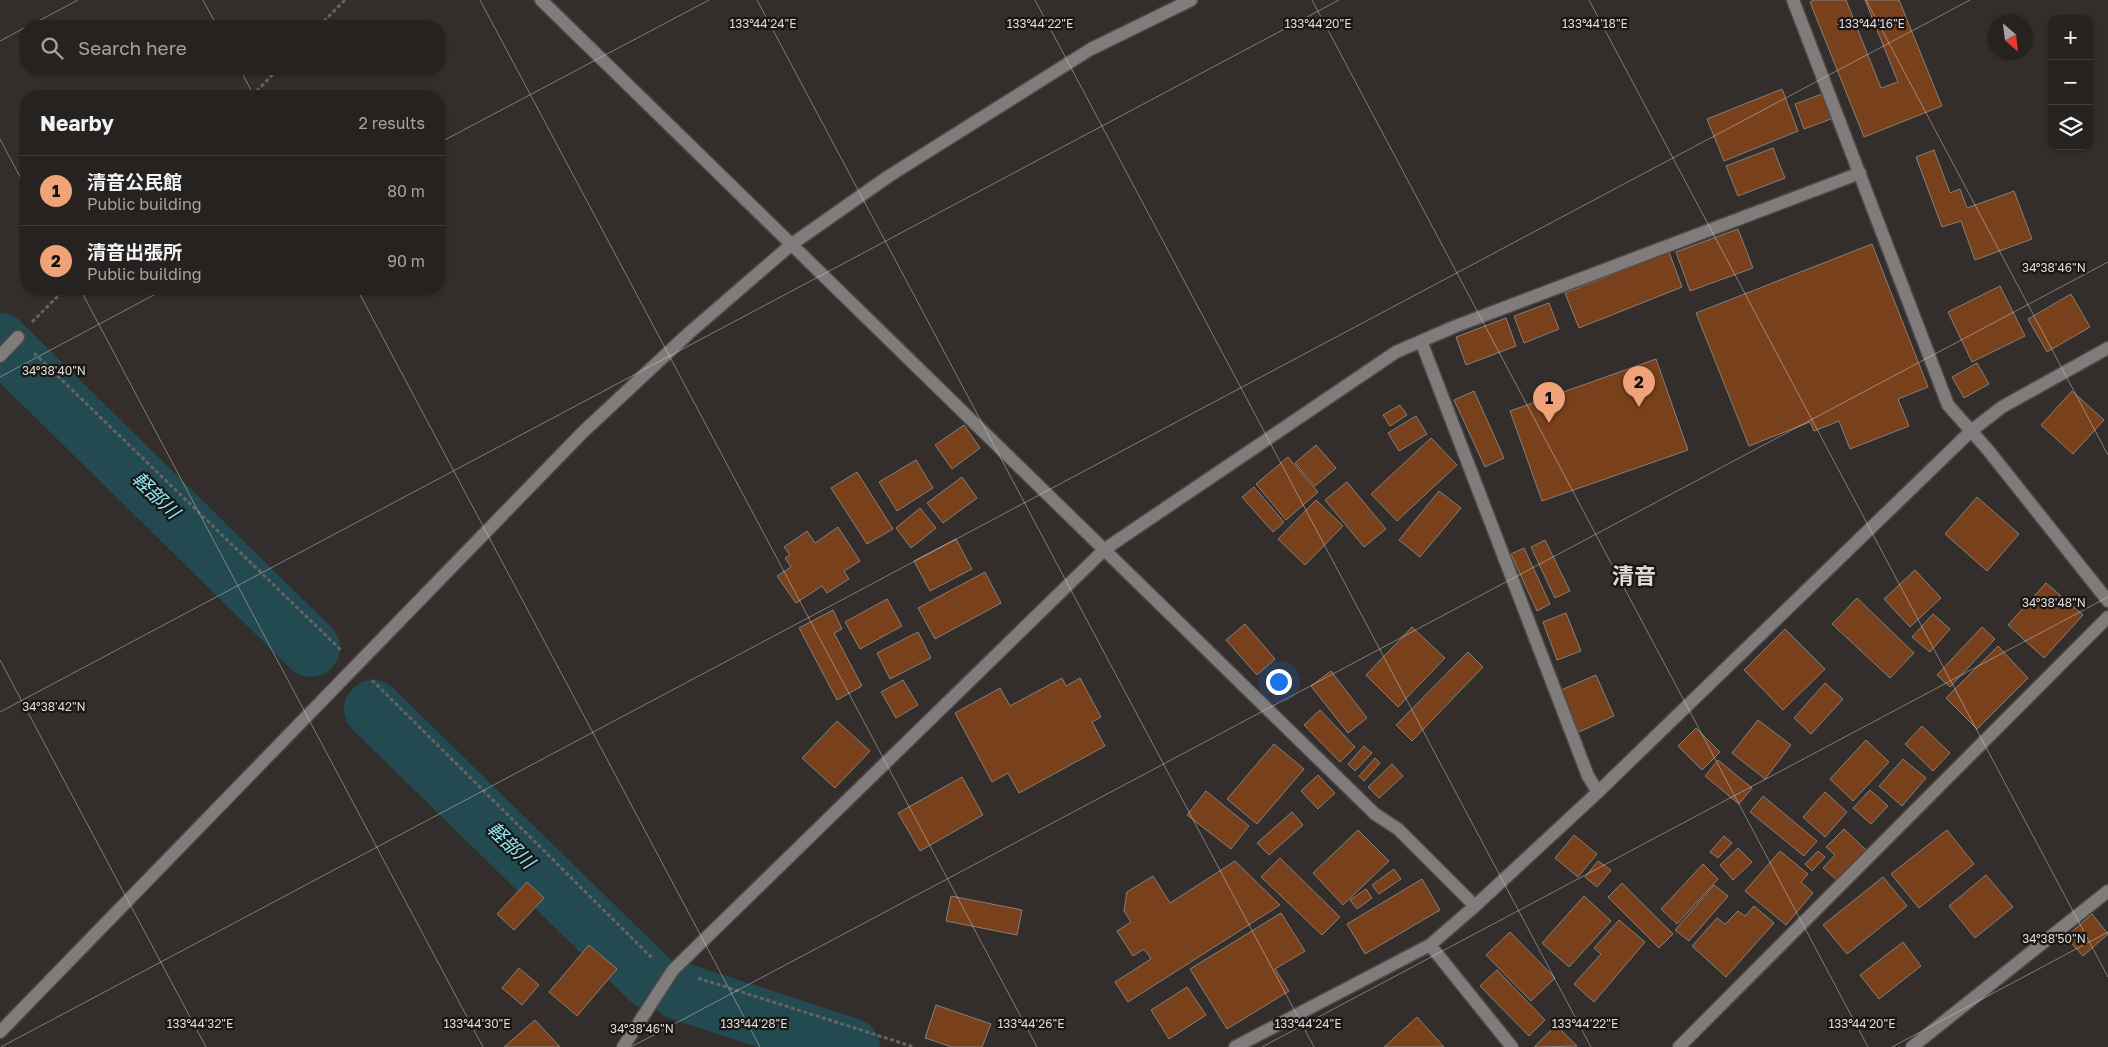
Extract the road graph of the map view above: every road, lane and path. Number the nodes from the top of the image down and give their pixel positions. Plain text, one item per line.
1 (345, 0) edge
2 (541, 0) edge
3 (1190, 0) edge
4 (1793, 0) edge
5 (326, 20) edge
6 (272, 75) edge
7 (258, 90) edge
8 (1860, 172) junction
9 (792, 244) junction
10 (59, 295) edge
11 (16, 340) junction
12 (1421, 341) junction
13 (2108, 348) edge
14 (0, 356) edge
15 (1971, 430) junction
16 (1105, 549) junction
17 (2108, 601) edge
18 (2108, 617) edge
19 (356, 665) junction
20 (1598, 792) junction
21 (2108, 891) edge
22 (1475, 906) junction
23 (1430, 945) junction
24 (673, 970) junction
25 (0, 1032) edge
26 (623, 1047) edge
27 (914, 1047) edge
28 (1235, 1047) edge
29 (1512, 1047) edge
30 (1679, 1047) edge
31 (1912, 1047) edge

1 - 5 path
2 - 9 street
3 - 9 street
4 - 8 street
6 - 7 path
8 - 12 street
8 - 15 street
9 - 16 street
9 - 19 street
10 - 11 path
11 - 14 street
11 - 19 path
12 - 16 street
12 - 20 street
13 - 15 street
15 - 17 street
15 - 20 street
16 - 22 street
16 - 24 street
18 - 30 street
19 - 24 path
19 - 25 street
20 - 22 street
21 - 31 street
22 - 23 street
23 - 28 street
23 - 29 street
24 - 26 street
24 - 27 path

